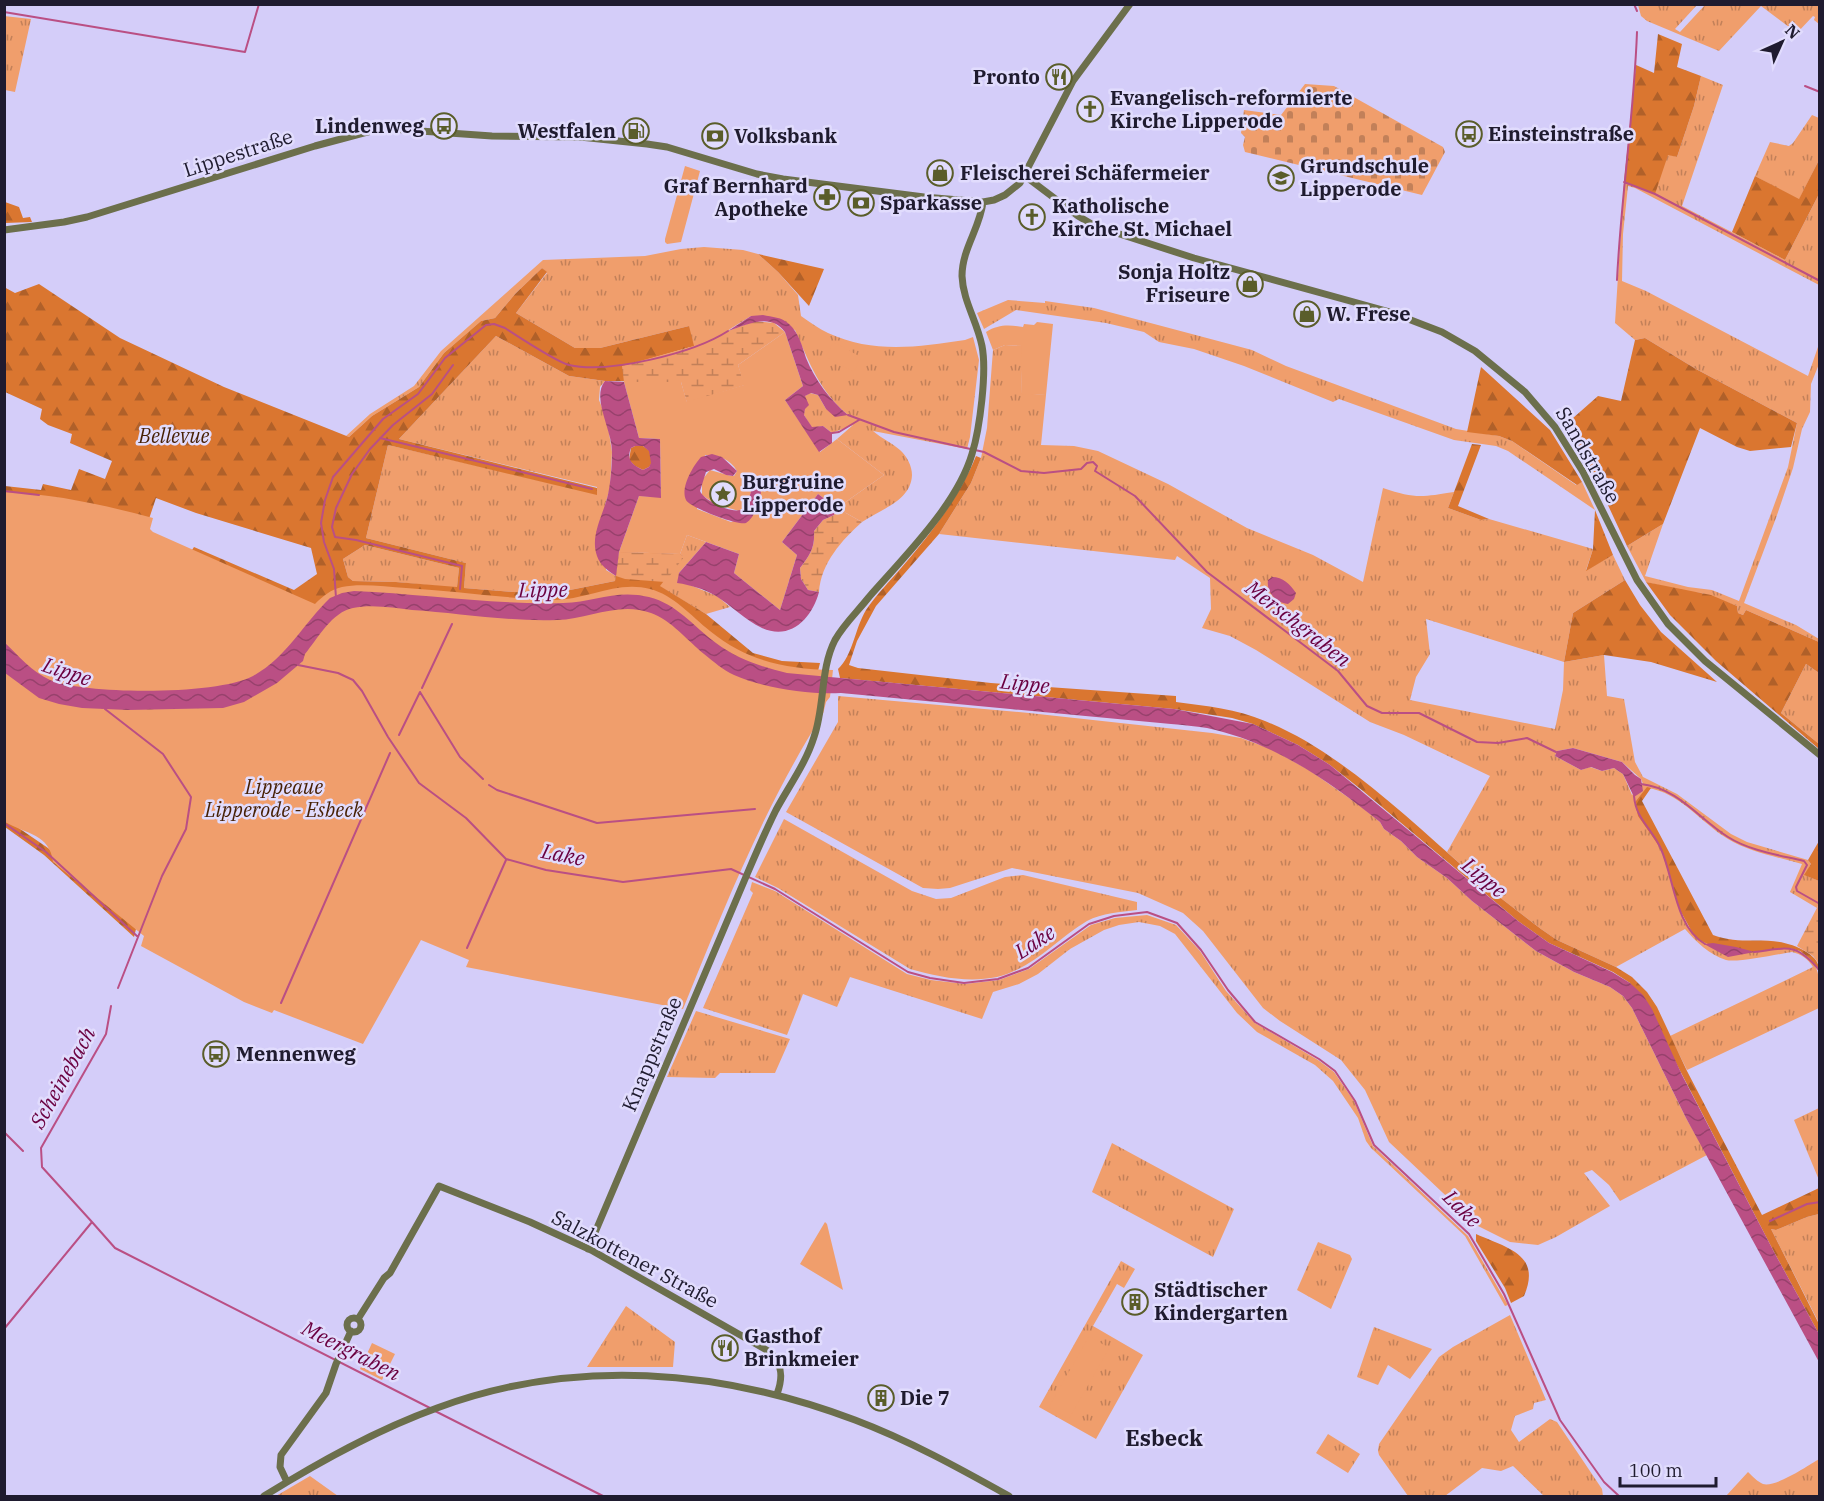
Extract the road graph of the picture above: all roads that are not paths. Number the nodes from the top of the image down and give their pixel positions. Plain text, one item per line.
1 (1130, 4) edge
2 (1025, 176) junction
3 (983, 202) junction
4 (4, 230) edge
5 (1820, 755) edge
6 (588, 1249) junction
7 (777, 1394) junction
8 (288, 1482) junction
9 (264, 1497) edge
10 (1009, 1497) edge

1 - 2 main road
2 - 3 main road
2 - 5 main road, Sandstraße
3 - 4 main road, Lippestraße
3 - 6 main road, Knappstraße
6 - 7 main road, Salzkottener Straße
6 - 8 main road, Salzkottener Straße
7 - 8 main road
7 - 10 main road
8 - 9 main road

